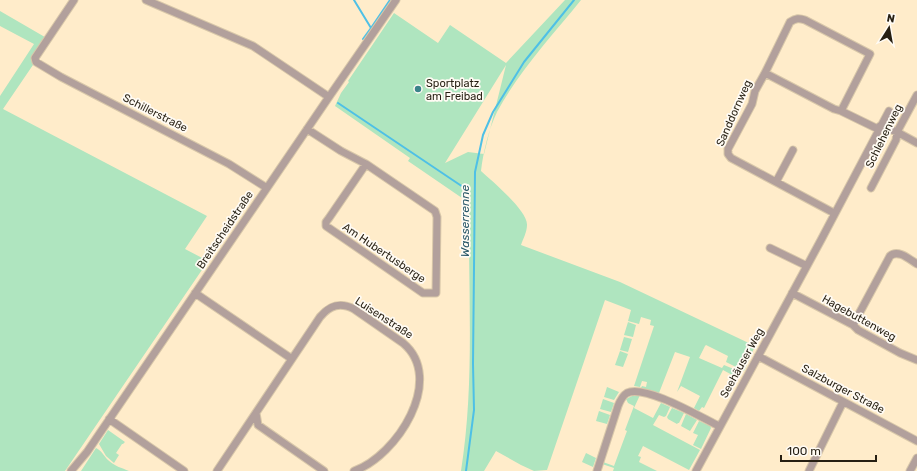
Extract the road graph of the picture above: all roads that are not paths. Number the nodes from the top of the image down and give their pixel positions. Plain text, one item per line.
1 (74, 0) edge
2 (146, 0) edge
3 (396, 0) edge
4 (765, 73) junction
5 (917, 95) edge
6 (329, 97) junction
7 (889, 110) dead end
8 (841, 111) junction
9 (879, 127) junction
10 (307, 129) junction
11 (897, 132) junction
12 (917, 143) edge
13 (793, 150) dead end
14 (366, 164) junction
15 (776, 182) junction
16 (266, 188) junction
17 (871, 188) dead end
18 (834, 213) junction
19 (770, 248) dead end
20 (917, 264) edge
21 (807, 266) junction
22 (195, 293) junction
23 (792, 293) junction
24 (853, 325) junction
25 (758, 356) junction
26 (292, 359) junction
27 (917, 360) edge
28 (844, 402) junction
29 (256, 413) junction
30 (109, 419) junction
31 (719, 426) junction
32 (917, 441) edge
33 (917, 458) edge
34 (71, 471) edge
35 (184, 471) edge
36 (217, 471) edge
37 (324, 471) edge
38 (354, 471) edge
39 (597, 471) edge
40 (696, 471) edge
41 (809, 471) edge
42 (910, 471) edge

1 - 16 street, Schillerstraße
2 - 6 street
3 - 6 street, Breitscheidstraße
4 - 8 street, Sanddornweg
4 - 8 street, Sanddornweg
4 - 15 street, Sanddornweg
5 - 11 street, Schlehenweg
6 - 10 street, Breitscheidstraße
7 - 9 street, Seehäuser Weg
8 - 9 street, Sanddornweg
9 - 11 street, Sanddornweg
9 - 18 street, Seehäuser Weg
10 - 14 street, Am Hubertusberge
10 - 16 street, Breitscheidstraße
11 - 12 street, Sanddornweg
11 - 17 street, Schlehenweg
13 - 15 street
14 - 14 street, Am Hubertusberge
15 - 18 street, Sanddornweg
16 - 22 street, Breitscheidstraße
18 - 21 street, Seehäuser Weg
19 - 21 street
20 - 24 street
21 - 23 street, Seehäuser Weg
22 - 26 street
22 - 30 street, Breitscheidstraße
23 - 24 street, Hagebuttenweg
23 - 25 street, Seehäuser Weg
24 - 27 street, Hagebuttenweg
25 - 28 street, Salzburger Straße
25 - 31 street, Seehäuser Weg
26 - 29 street, Luisenstraße
26 - 38 street, Luisenstraße
28 - 32 street, Salzburger Straße
28 - 41 street
29 - 36 street, Luisenstraße
29 - 37 street
30 - 34 street, Breitscheidstraße
30 - 35 street
31 - 39 street
31 - 40 street, Seehäuser Weg
33 - 42 street

